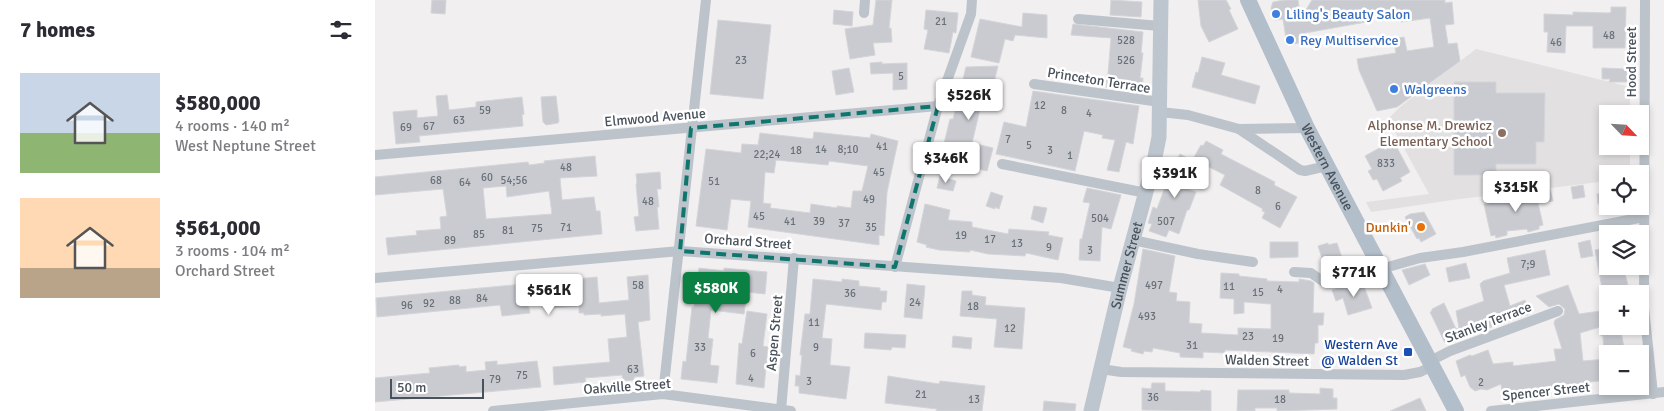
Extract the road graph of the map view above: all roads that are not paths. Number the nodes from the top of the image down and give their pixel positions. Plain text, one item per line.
1 (706, 0) edge
2 (865, 0) edge
3 (972, 0) edge
4 (1161, 0) edge
5 (1247, 0) edge
6 (1645, 0) edge
7 (864, 13) dead end
8 (1078, 18) dead end
9 (1160, 26) junction
10 (1033, 84) dead end
11 (938, 106) junction
12 (1160, 107) junction
13 (691, 128) junction
14 (1307, 128) junction
15 (1239, 129) junction
16 (375, 155) edge
17 (1002, 164) dead end
18 (1327, 166) junction
19 (1146, 193) junction
20 (1644, 217) junction
21 (1133, 240) junction
22 (680, 251) junction
23 (794, 258) junction
24 (1253, 262) dead end
25 (895, 267) junction
26 (1381, 268) junction
27 (1294, 272) dead end
28 (375, 278) edge
29 (1120, 288) junction
30 (1558, 311) dead end
31 (1431, 364) junction
32 (1101, 369) junction
33 (1664, 392) edge
34 (663, 394) junction
35 (1653, 394) junction
36 (786, 410) edge
37 (493, 411) edge
38 (1091, 411) edge
39 (1456, 411) edge
40 (1491, 411) edge

1 - 13 street
2 - 7 street
3 - 11 street
4 - 9 main road, Summer Street
5 - 14 main road, Western Avenue
6 - 20 street, Hood Street
8 - 9 street
9 - 12 main road, Summer Street
10 - 12 street, Princeton Terrace
11 - 13 street, Elmwood Avenue
11 - 25 street
12 - 15 street, Princeton Terrace
12 - 19 main road, Summer Street
13 - 16 street, Elmwood Avenue
13 - 22 street
14 - 15 street
14 - 18 main road, Western Avenue
15 - 18 street
17 - 19 street
18 - 26 main road, Western Avenue
19 - 21 main road, Summer Street
20 - 26 street
20 - 35 street, Hood Street
21 - 24 street
21 - 29 main road, Summer Street
22 - 23 street, Orchard Street
22 - 28 street, Orchard Street
22 - 34 street
23 - 25 street, Orchard Street
23 - 36 street, Aspen Street
25 - 29 street, Orchard Street
26 - 27 street
26 - 31 main road, Western Avenue
29 - 32 main road, Summer Street
30 - 31 street, Stanley Terrace
31 - 32 street, Walden Street
31 - 39 main road, Western Avenue
32 - 38 main road, Summer Street
33 - 35 street, Spencer Street
34 - 36 street, Oakville Street
34 - 37 street, Oakville Street
35 - 40 street, Spencer Street

